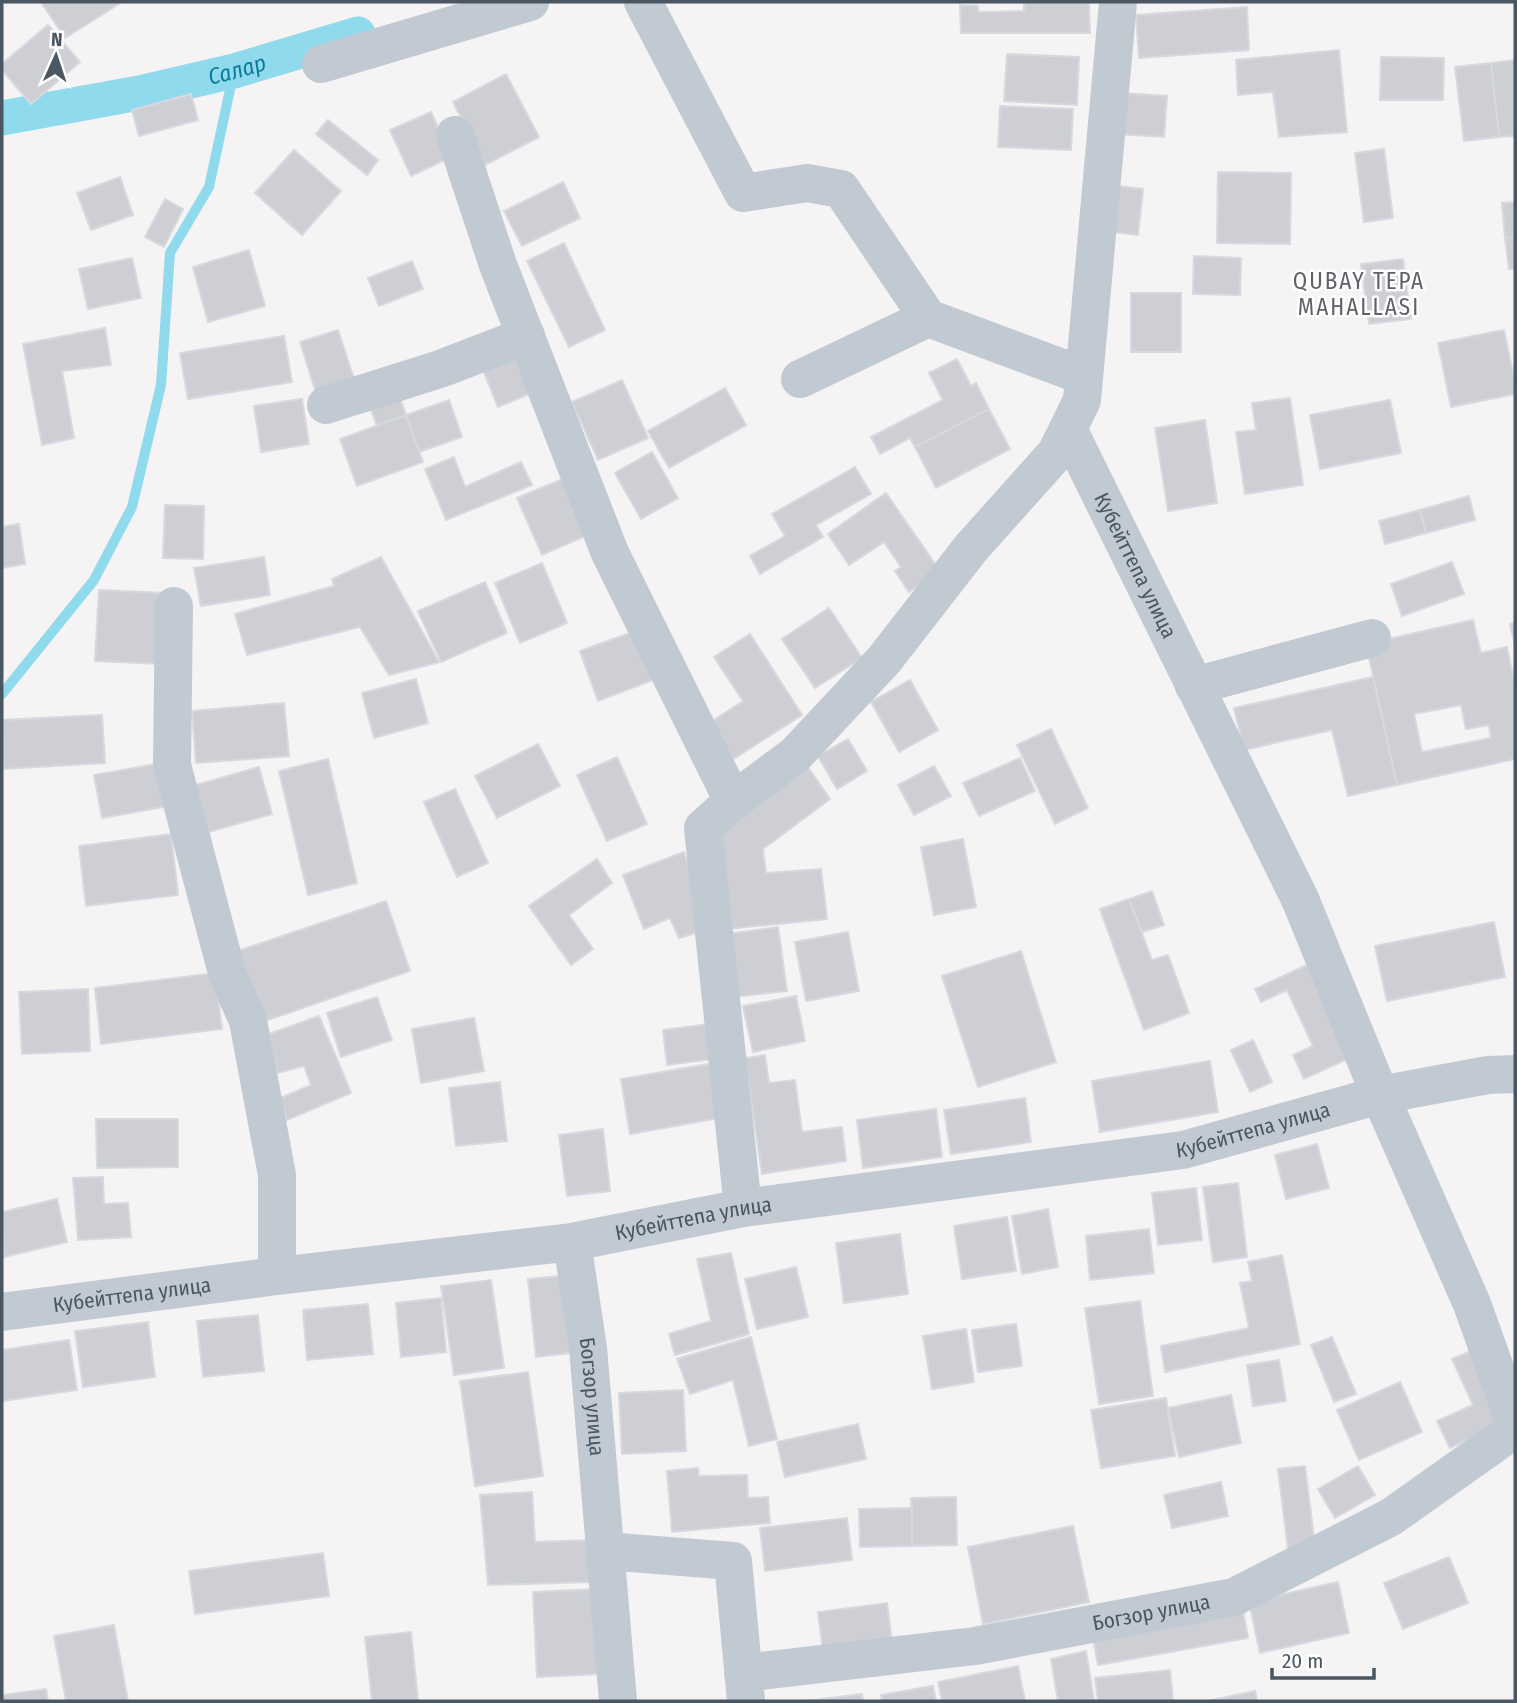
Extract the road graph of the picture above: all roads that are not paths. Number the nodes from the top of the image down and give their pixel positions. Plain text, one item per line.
1 (530, 2) edge
2 (643, 2) edge
3 (1118, 2) edge
4 (321, 64) dead end
5 (455, 135) dead end
6 (928, 317) junction
7 (526, 336) junction
8 (1084, 376) junction
9 (800, 379) dead end
10 (326, 405) dead end
11 (1068, 429) junction
12 (174, 607) dead end
13 (1372, 638) dead end
14 (1194, 686) junction
15 (733, 801) junction
16 (1515, 1074) edge
17 (1380, 1095) junction
18 (743, 1208) junction
19 (572, 1242) junction
20 (278, 1276) junction
21 (2, 1312) edge
22 (1515, 1427) edge
23 (605, 1550) junction
24 (744, 1687) edge
25 (618, 1701) edge

1 - 4 street
2 - 6 street
3 - 8 street
5 - 7 street
6 - 8 street
6 - 9 street
7 - 10 street
7 - 15 street
8 - 11 street
11 - 14 street, Кубейттепа улица
11 - 15 street
12 - 20 street
13 - 14 street
14 - 17 street, Кубейттепа улица
15 - 18 street
16 - 17 street, Кубейттепа улица
17 - 18 street, Кубейттепа улица
17 - 22 street, Кубейттепа улица
18 - 19 street, Кубейттепа улица
19 - 20 street, Кубейттепа улица
19 - 23 street, Богзор улица
20 - 21 street, Кубейттепа улица
22 - 24 street, Богзор улица
23 - 24 street, Богзор улица
23 - 25 street, Богзор улица

